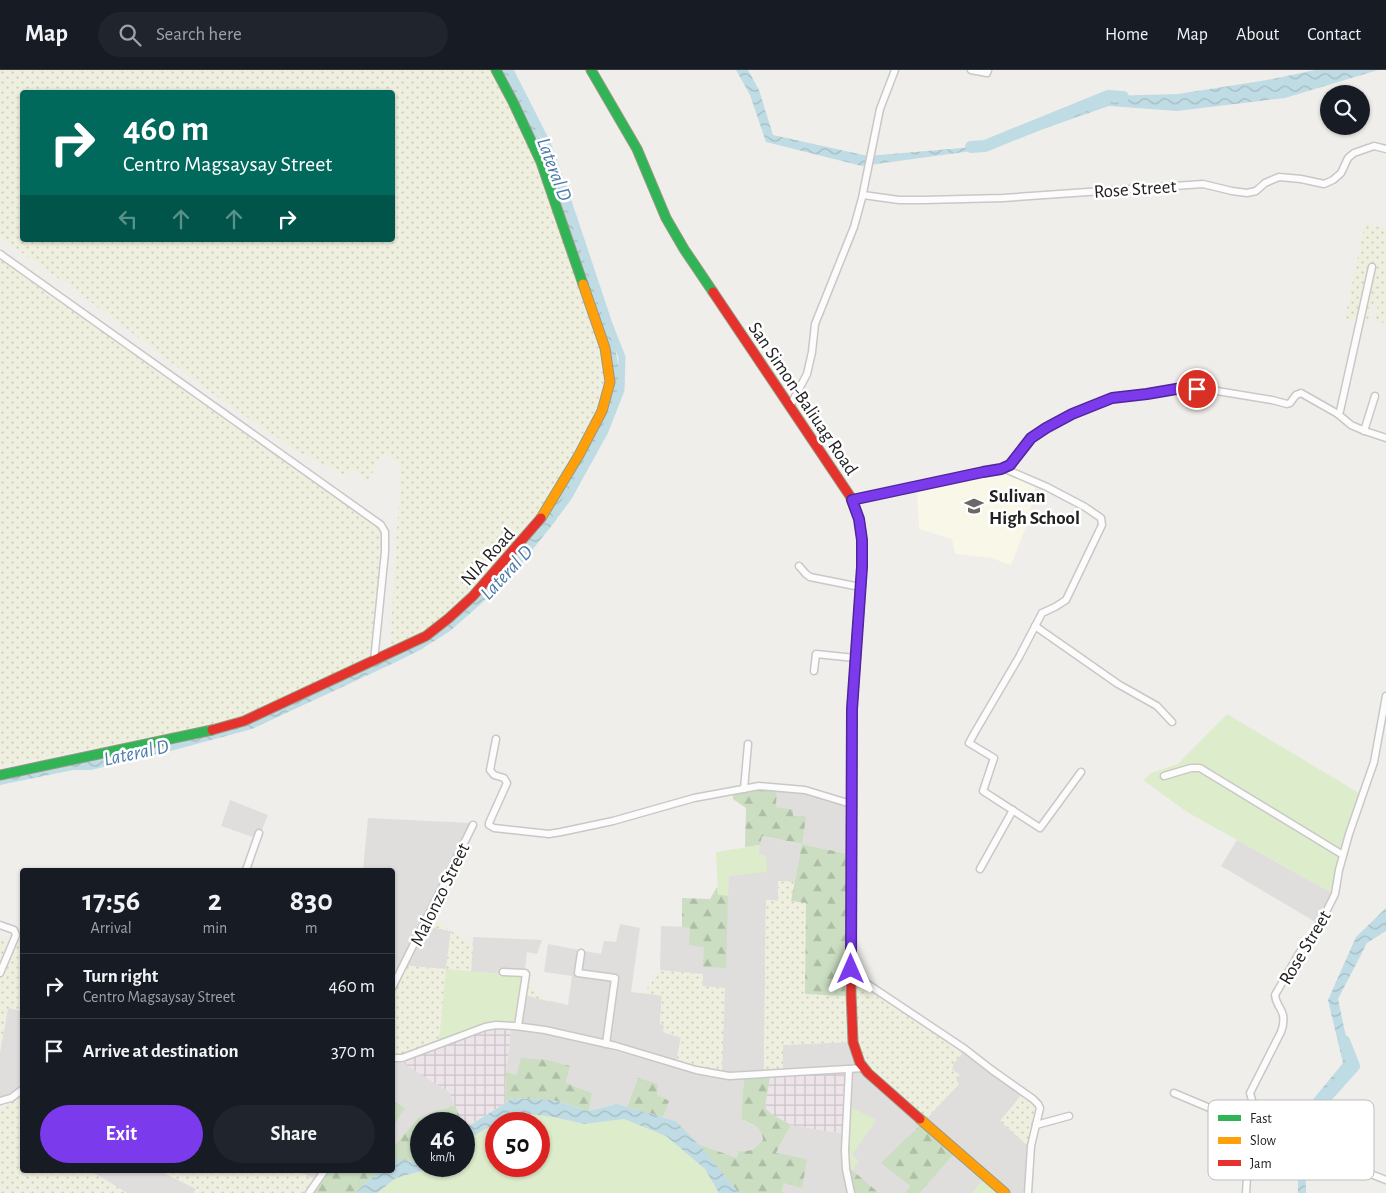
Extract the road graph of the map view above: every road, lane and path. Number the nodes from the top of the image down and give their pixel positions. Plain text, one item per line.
1 (496, 70) edge
2 (592, 70) edge
3 (895, 70) edge
4 (971, 70) edge
5 (988, 70) edge
6 (1386, 149) edge
7 (862, 195) junction
8 (0, 254) edge
9 (1372, 267) dead end
10 (1376, 396) dead end
11 (790, 406) junction
12 (1338, 414) junction
13 (1364, 431) junction
14 (1386, 438) edge
15 (1002, 468) junction
16 (852, 500) junction
17 (799, 566) dead end
18 (860, 587) junction
19 (1035, 626) junction
20 (855, 658) junction
21 (374, 661) junction
22 (814, 671) dead end
23 (1386, 696) edge
24 (1172, 722) dead end
25 (496, 739) dead end
26 (748, 744) dead end
27 (1081, 772) dead end
28 (0, 775) edge
29 (1164, 776) dead end
30 (744, 789) junction
31 (852, 804) junction
32 (1013, 810) junction
33 (473, 825) dead end
34 (259, 833) dead end
35 (1343, 855) junction
36 (247, 868) edge
37 (980, 869) dead end
38 (0, 925) edge
39 (581, 953) dead end
40 (503, 972) dead end
41 (0, 973) edge
42 (851, 973) junction
43 (395, 982) edge
44 (518, 1026) junction
45 (606, 1044) junction
46 (395, 1058) edge
47 (864, 1068) junction
48 (849, 1069) junction
49 (20, 1091) edge
50 (1174, 1093) dead end
51 (1252, 1100) edge
52 (0, 1101) edge
53 (1208, 1107) edge
54 (1070, 1116) dead end
55 (1036, 1125) junction
56 (323, 1173) edge
57 (1374, 1175) edge
58 (1248, 1180) edge
59 (1386, 1180) edge
60 (309, 1193) edge
61 (851, 1193) edge
62 (1005, 1193) edge
63 (1028, 1193) edge
64 (1246, 1193) edge

1 - 21 main road, NIA Road
2 - 11 main road, San Simon-Baliuag Road
3 - 7 street
4 - 5 street
6 - 7 street, Rose Street
7 - 11 street
8 - 21 street
9 - 12 street
10 - 13 street
11 - 16 main road, San Simon-Baliuag Road
12 - 13 street
12 - 15 street
13 - 14 street
15 - 16 street
15 - 19 street
16 - 18 main road, San Simon-Baliuag Road
17 - 18 street
18 - 20 main road, San Simon-Baliuag Road
19 - 24 street
19 - 32 street
20 - 22 street
20 - 31 main road, San Simon-Baliuag Road
21 - 28 main road, NIA Road
23 - 35 street, Rose Street
25 - 30 street
26 - 30 street
27 - 32 street
29 - 35 street
30 - 31 street
31 - 42 main road, San Simon-Baliuag Road
32 - 37 street
33 - 43 street, Malonzo Street
34 - 36 street
35 - 51 street, Rose Street
38 - 41 street
39 - 45 street
40 - 44 street
42 - 47 main road, San Simon-Baliuag Road
42 - 55 street
44 - 45 street
44 - 46 street
45 - 48 street
47 - 48 street
47 - 62 main road, San Simon-Baliuag Road
48 - 61 street
49 - 52 street
50 - 53 street
54 - 55 street
55 - 63 street
56 - 60 street
57 - 59 street
58 - 64 street, Rose Street

